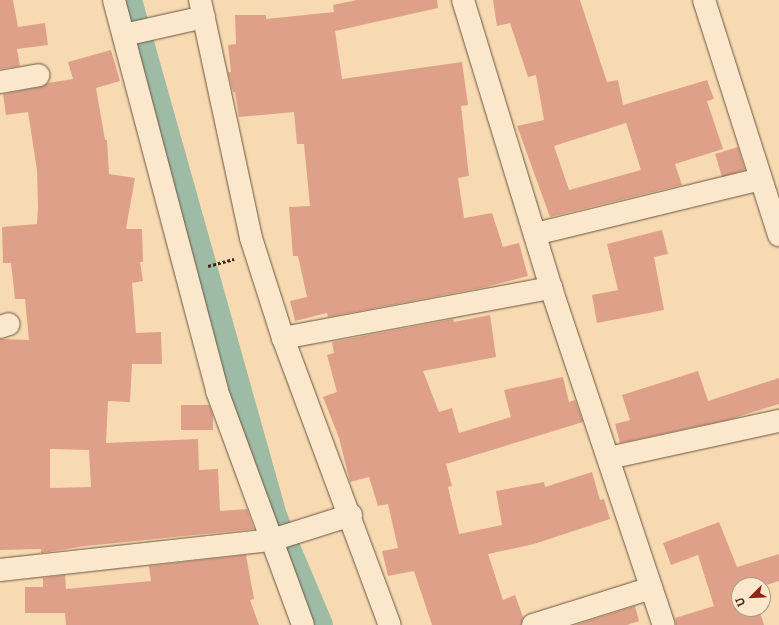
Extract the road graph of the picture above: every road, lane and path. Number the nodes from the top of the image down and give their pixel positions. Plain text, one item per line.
1 (114, 0) edge
2 (463, 0) edge
3 (704, 0) edge
4 (202, 8) edge
5 (128, 34) junction
6 (38, 75) dead end
7 (0, 82) edge
8 (760, 179) junction
9 (535, 234) junction
10 (779, 235) edge
11 (240, 257) dead end
12 (206, 266) dead end
13 (551, 288) junction
14 (283, 338) junction
15 (779, 421) edge
16 (609, 458) junction
17 (351, 515) junction
18 (276, 539) junction
19 (0, 570) edge
20 (651, 588) junction
21 (303, 625) edge
22 (390, 625) edge
23 (533, 625) edge
24 (664, 625) edge

1 - 5 street
2 - 9 street
3 - 8 street
4 - 5 street
4 - 14 street
5 - 18 street
6 - 7 street
8 - 9 street
8 - 10 street
9 - 13 street
11 - 12 path
13 - 14 street
13 - 16 street
14 - 17 street
15 - 16 street
16 - 20 street
17 - 18 street
17 - 22 street
18 - 19 street
18 - 21 street
20 - 23 street
20 - 24 street

